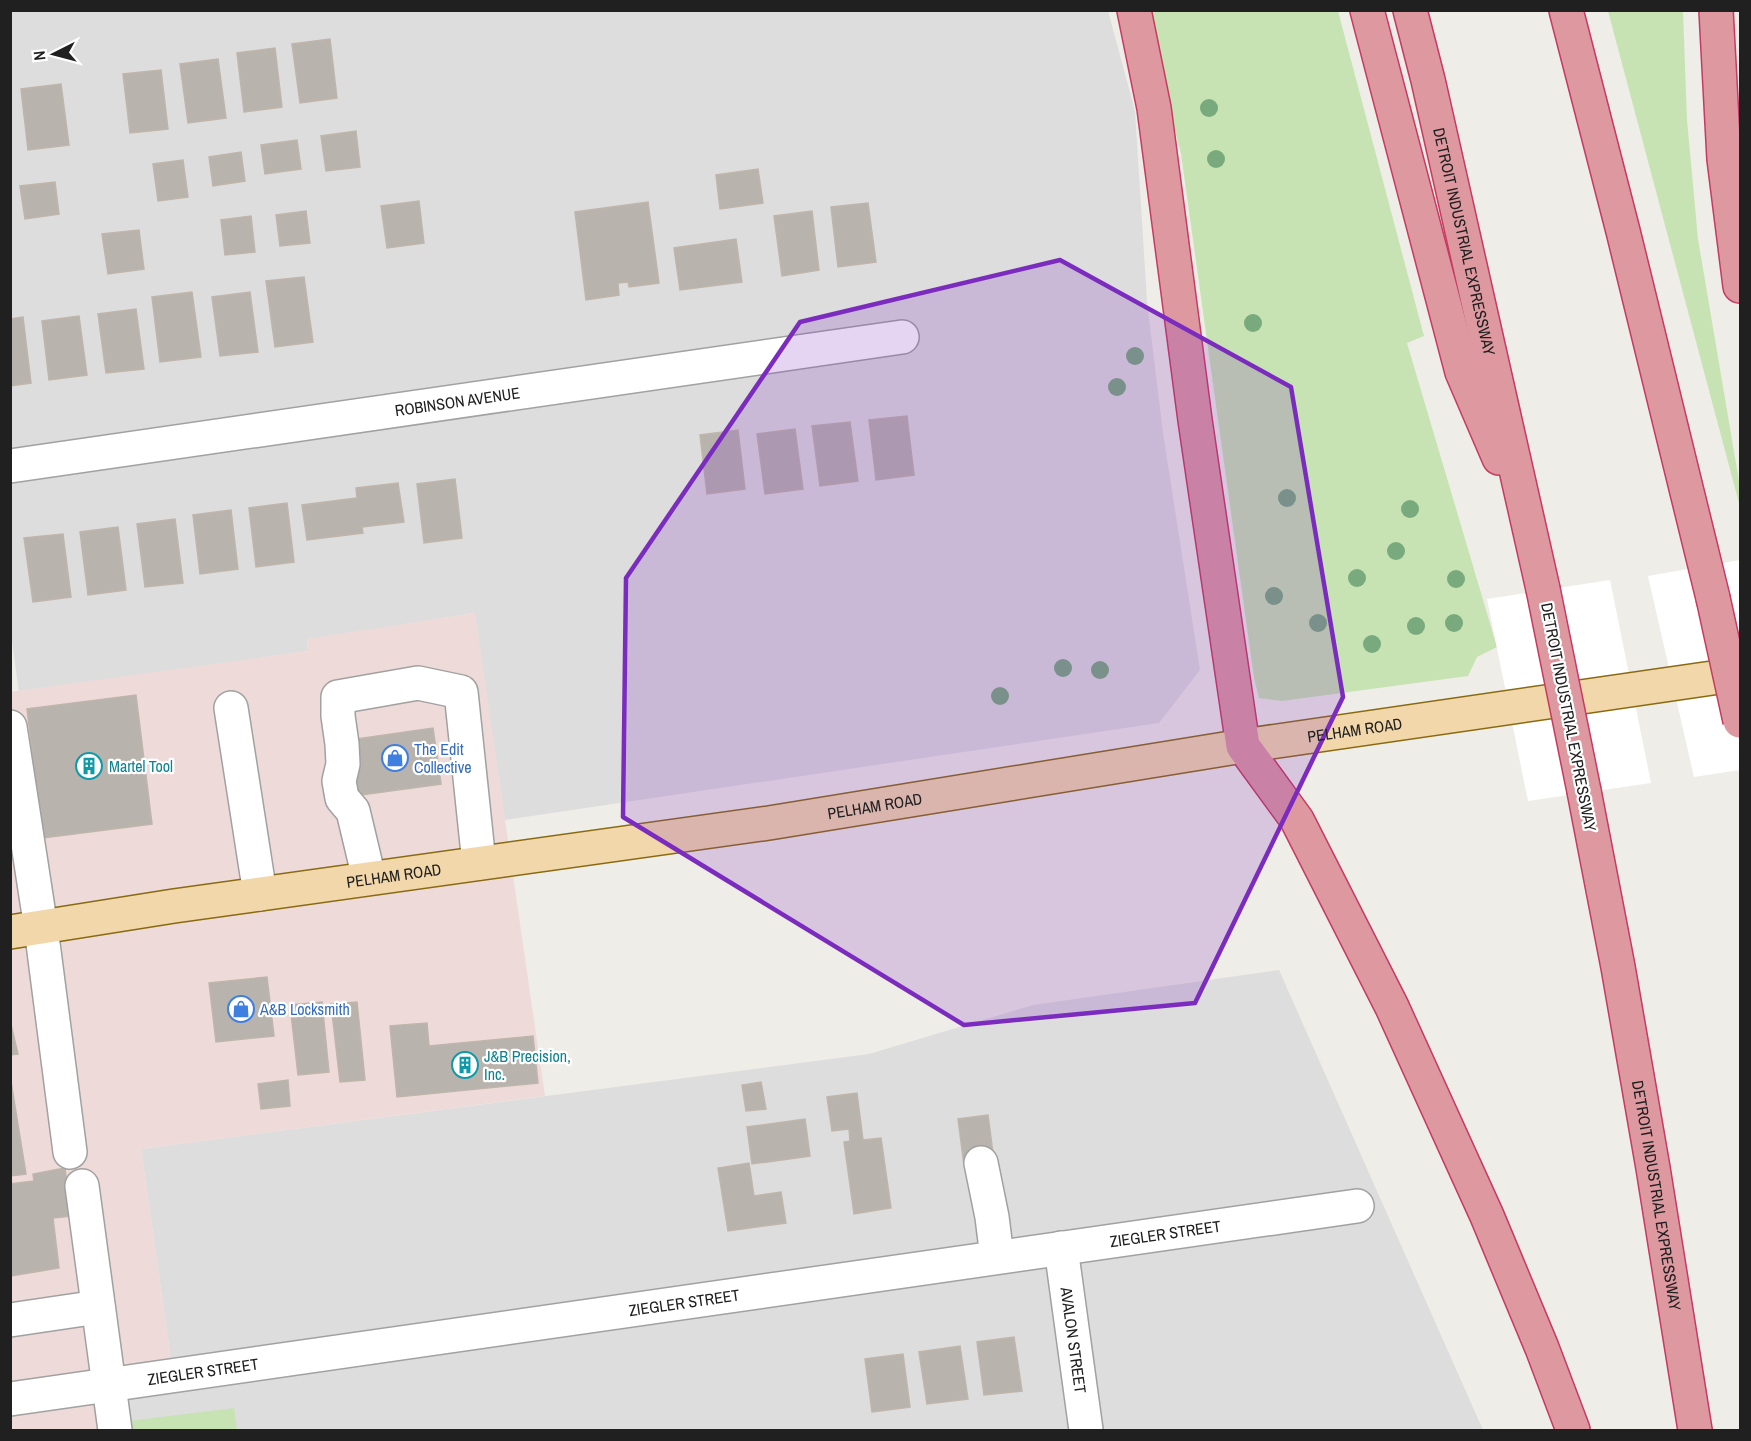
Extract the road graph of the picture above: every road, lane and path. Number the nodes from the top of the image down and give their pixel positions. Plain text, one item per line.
1 (1134, 10) edge
2 (1368, 10) edge
3 (1410, 10) edge
4 (1566, 10) edge
5 (1717, 17) edge
6 (1740, 286) edge
7 (902, 337) dead end
8 (10, 465) edge
9 (1531, 534) junction
10 (1740, 674) edge
11 (231, 708) dead end
12 (1740, 721) edge
13 (10, 727) edge
14 (1243, 746) junction
15 (478, 863) junction
16 (369, 878) junction
17 (260, 894) junction
18 (26, 930) edge
19 (70, 1152) dead end
20 (981, 1163) dead end
21 (82, 1186) dead end
22 (1358, 1206) dead end
23 (1061, 1248) junction
24 (997, 1257) junction
25 (98, 1307) junction
26 (10, 1320) edge
27 (108, 1384) junction
28 (10, 1399) edge
29 (115, 1431) edge
30 (1086, 1431) edge
31 (1573, 1431) edge
32 (1695, 1431) edge

1 - 14 highway
2 - 9 highway
3 - 9 highway, DETROIT INDUSTRIAL EXPRESSWAY
4 - 12 highway, bridge
5 - 6 highway
7 - 8 street, ROBINSON AVENUE
9 - 32 highway, DETROIT INDUSTRIAL EXPRESSWAY, bridge
10 - 14 main road, PELHAM ROAD
11 - 17 street
13 - 18 street
14 - 15 main road, PELHAM ROAD
14 - 31 highway
15 - 16 main road, PELHAM ROAD
15 - 16 street
16 - 17 main road, PELHAM ROAD
17 - 18 main road, PELHAM ROAD
18 - 19 street
20 - 24 street
21 - 25 street
22 - 23 street, ZIEGLER STREET
23 - 24 street, ZIEGLER STREET
23 - 30 street, AVALON STREET
24 - 27 street, ZIEGLER STREET
25 - 26 street
25 - 27 street
27 - 28 street, ZIEGLER STREET
27 - 29 street

